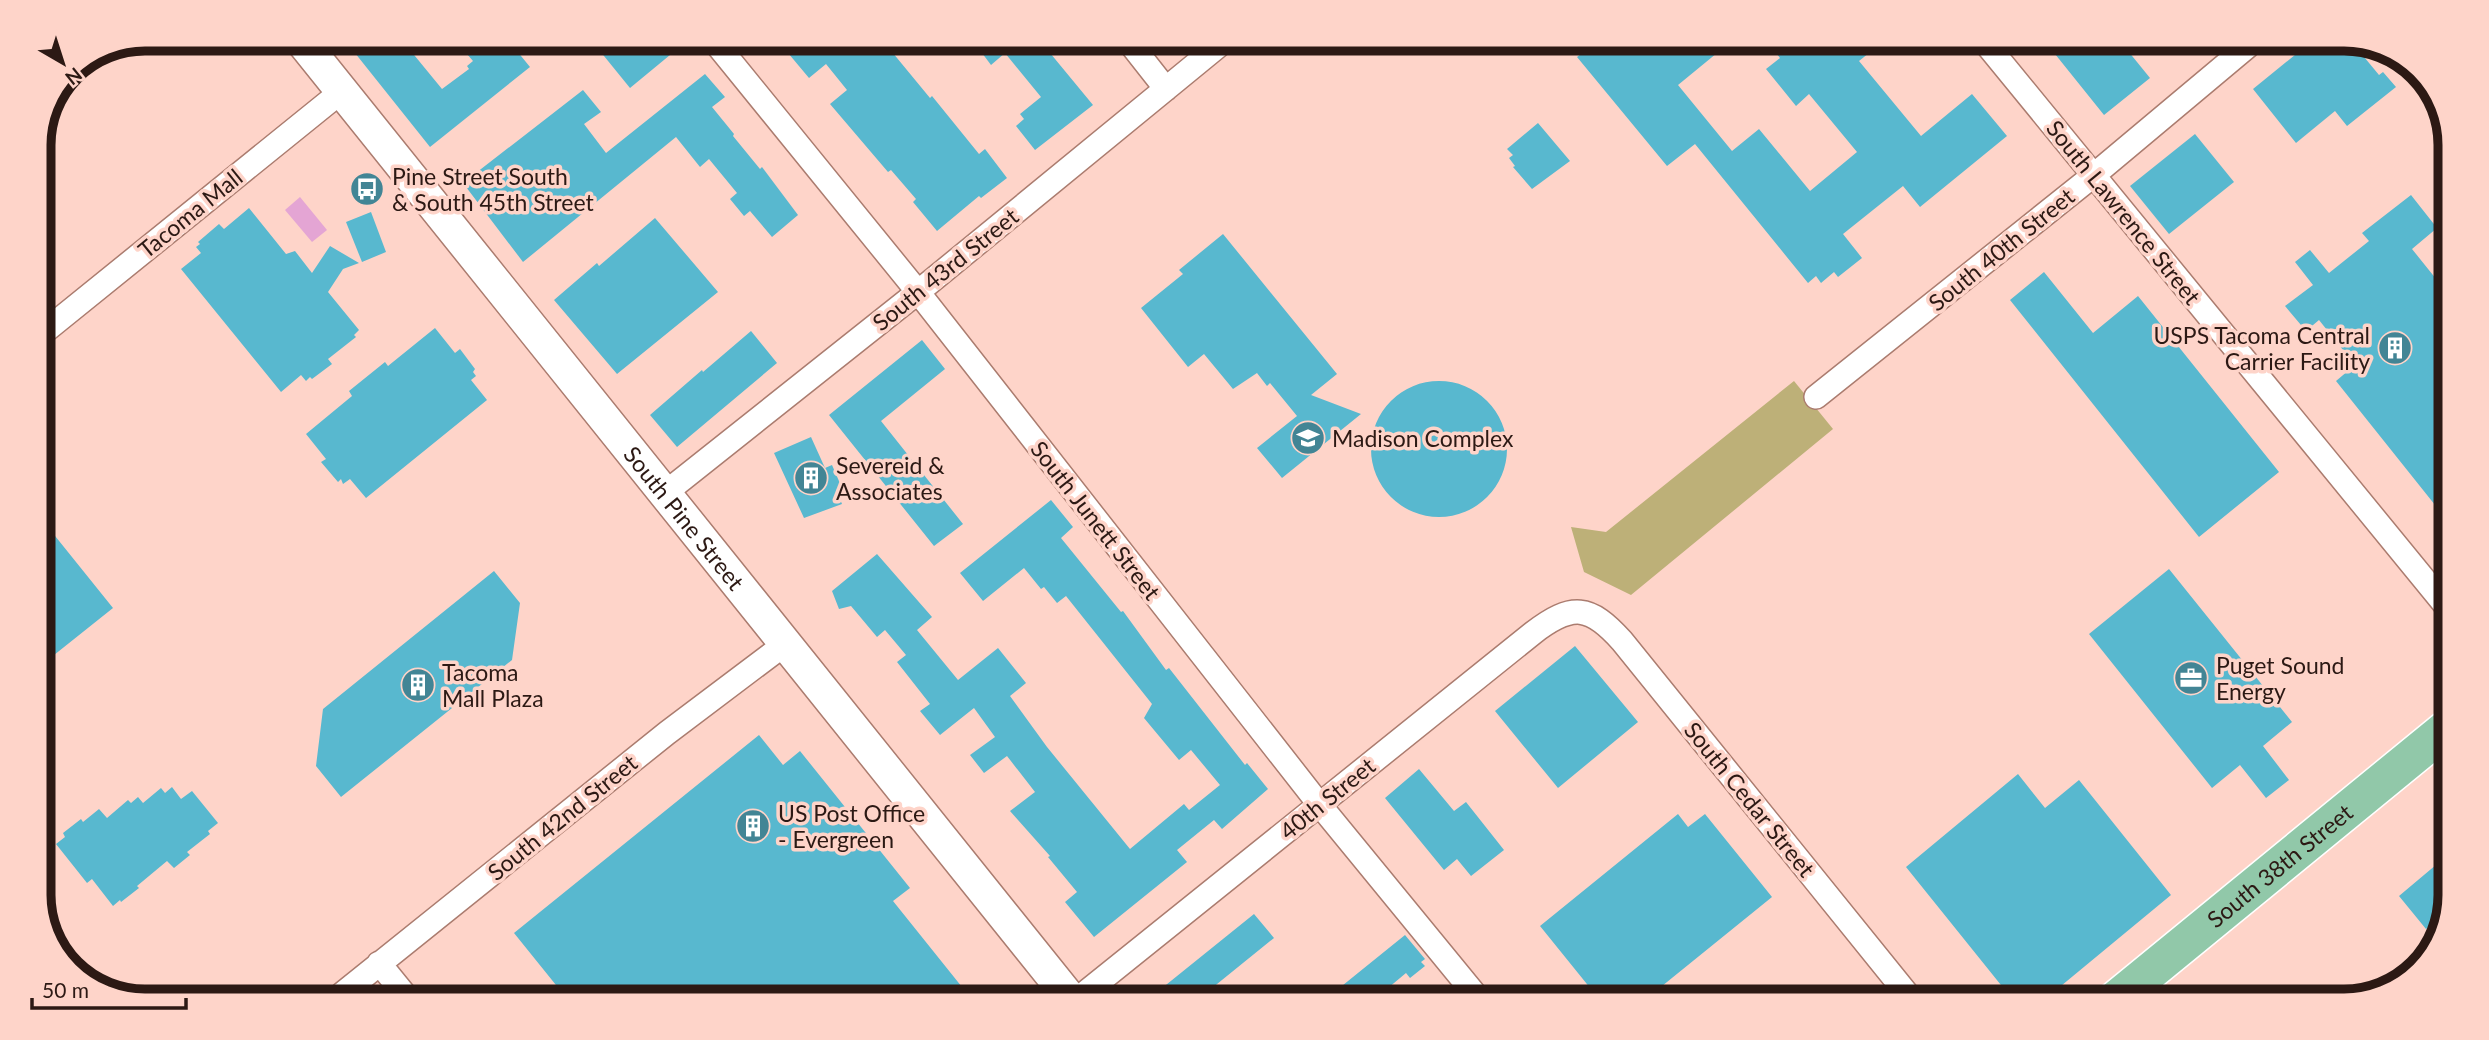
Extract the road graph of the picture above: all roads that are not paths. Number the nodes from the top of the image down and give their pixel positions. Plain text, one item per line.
1 (310, 51) edge
2 (722, 51) edge
3 (1136, 51) edge
4 (1212, 51) edge
5 (1992, 51) edge
6 (2242, 51) edge
7 (1166, 89) junction
8 (342, 92) junction
9 (2094, 175) junction
10 (918, 292) junction
11 (51, 326) edge
12 (1816, 397) dead end
13 (665, 494) junction
14 (2438, 596) edge
15 (1579, 612) joint
16 (785, 644) junction
17 (2438, 736) edge
18 (1319, 804) junction
19 (379, 963) junction
20 (348, 989) edge
21 (400, 989) edge
22 (1063, 989) edge
23 (1090, 989) edge
24 (1471, 989) edge
25 (1903, 989) edge
26 (2129, 989) edge

1 - 8 main road, South Pine Street
2 - 10 street, South Junett Street
3 - 7 street
4 - 7 street, South 43rd Street
5 - 9 street, South Lawrence Street
6 - 9 street, South 40th Street
7 - 10 street, South 43rd Street
8 - 11 street, Tacoma Mall
8 - 13 main road, South Pine Street
9 - 12 street, South 40th Street
9 - 14 street, South Lawrence Street
10 - 13 street, South 43rd Street
10 - 18 street, South Junett Street
13 - 16 main road, South Pine Street
15 - 18 street, 40th Street
15 - 25 street, South Cedar Street
16 - 19 street, South 42nd Street
16 - 22 main road, South Pine Street
17 - 26 main road, South 38th Street
18 - 23 street, 40th Street
18 - 24 street, South Junett Street
19 - 20 street, South 42nd Street
19 - 21 street

